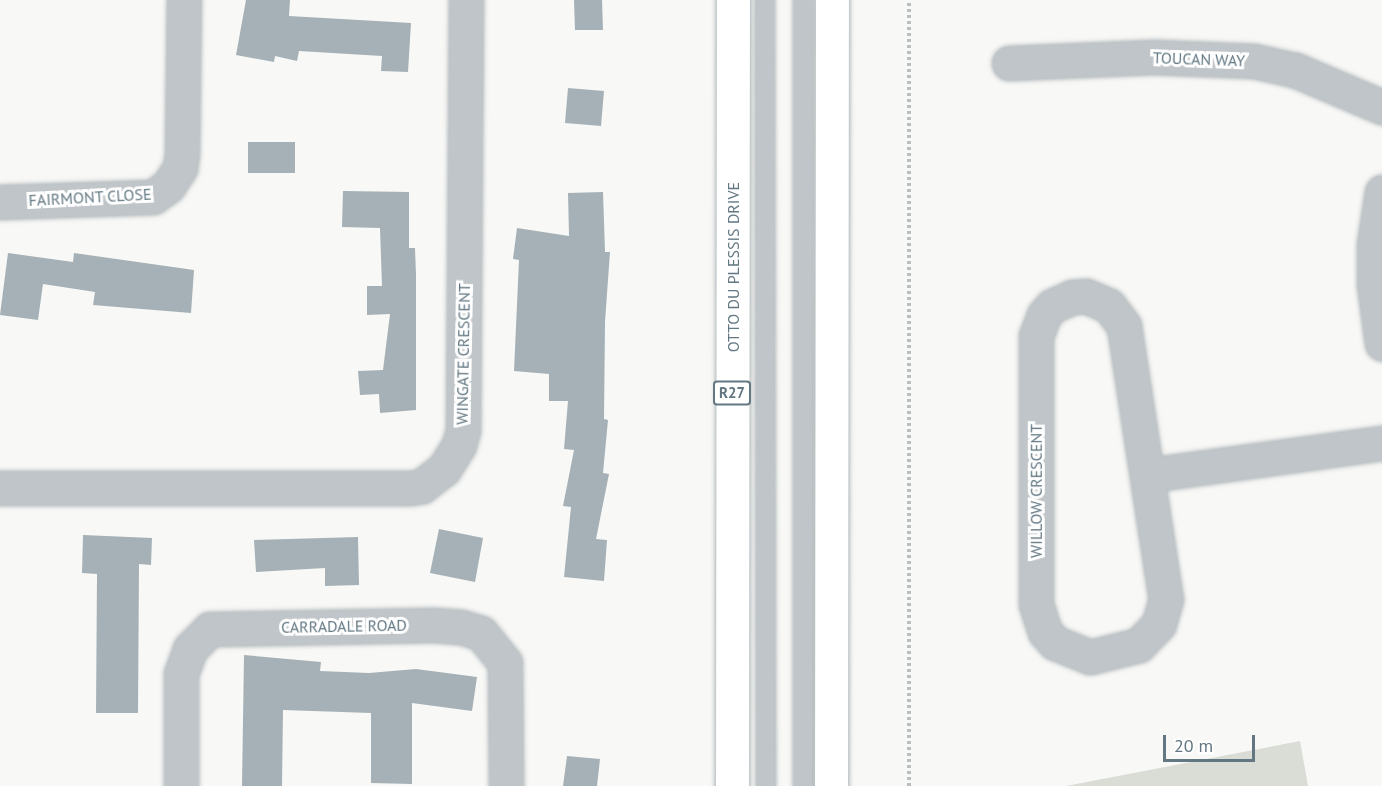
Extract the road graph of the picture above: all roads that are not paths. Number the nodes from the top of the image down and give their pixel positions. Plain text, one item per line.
1 (184, 0) edge
2 (466, 0) edge
3 (733, 0) edge
4 (765, 0) edge
5 (803, 0) edge
6 (832, 0) edge
7 (1009, 63) dead end
8 (1382, 107) edge
9 (1382, 192) edge
10 (0, 202) edge
11 (1382, 343) edge
12 (1382, 443) edge
13 (1148, 475) junction
14 (0, 488) edge
15 (181, 786) edge
16 (506, 786) edge
17 (732, 786) edge
18 (765, 786) edge
19 (803, 786) edge
20 (831, 786) edge

1 - 10 street, FAIRMONT CLOSE
2 - 14 street, WINGATE CRESCENT
3 - 17 main road, OTTO DU PLESSIS DRIVE / R27
4 - 18 lane
5 - 19 lane
6 - 20 main road
7 - 8 street, TOUCAN WAY
9 - 11 street
12 - 13 street
13 - 13 street, WILLOW CRESCENT
15 - 16 street, CARRADALE ROAD

